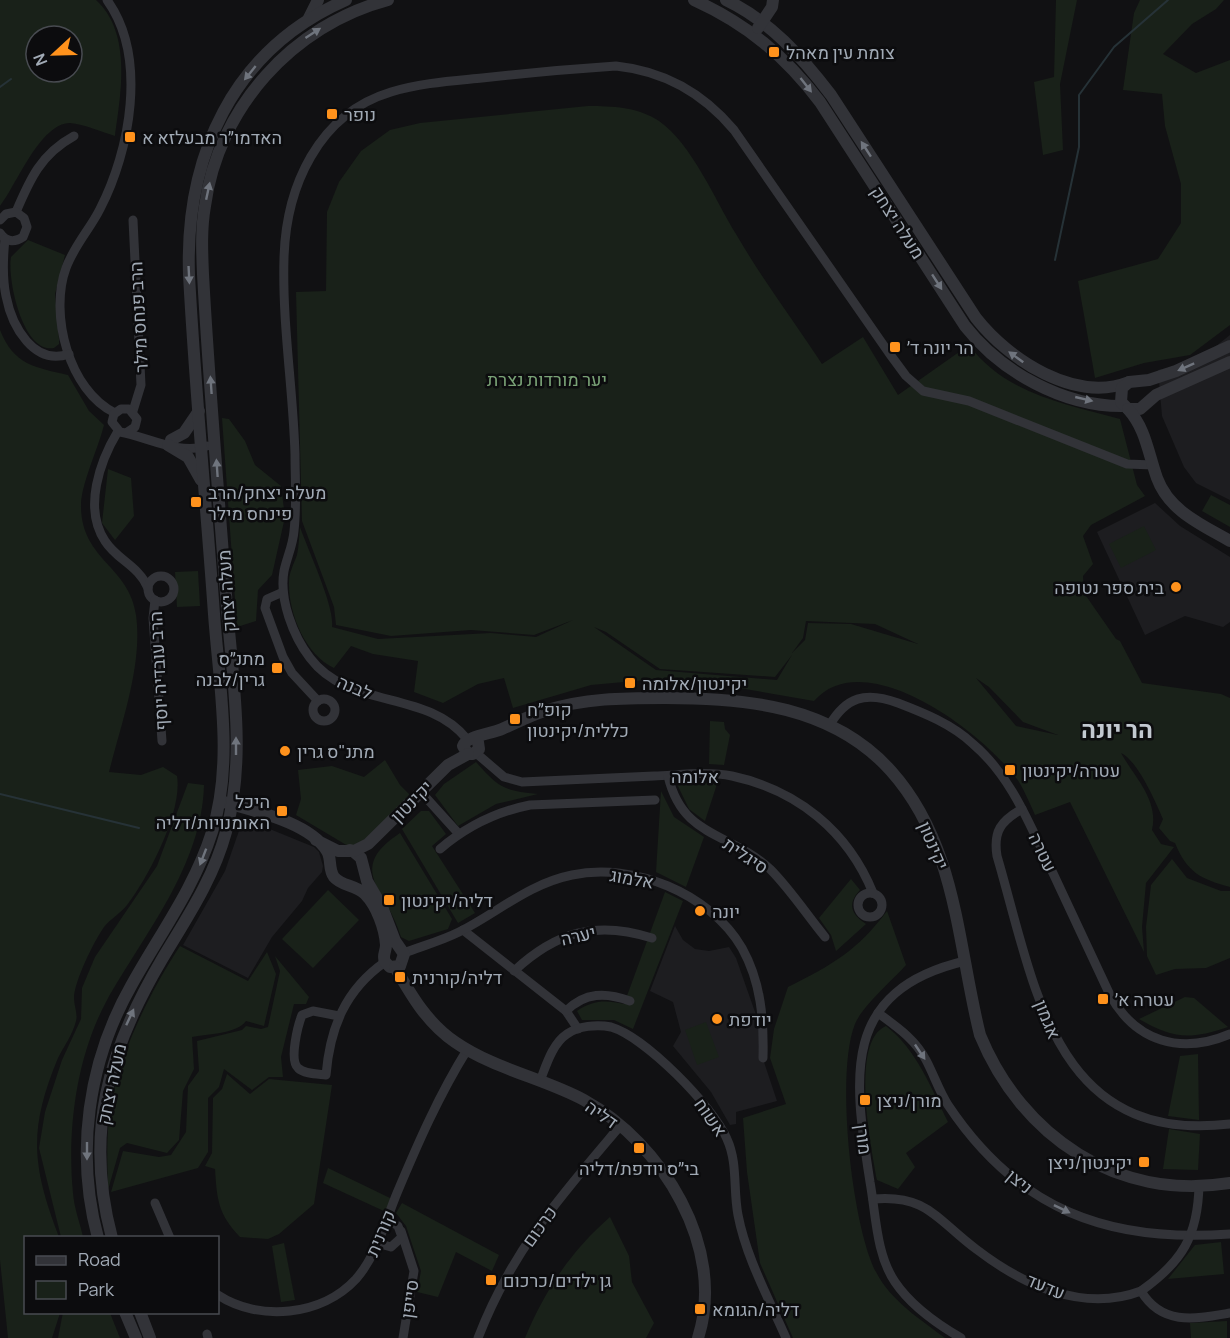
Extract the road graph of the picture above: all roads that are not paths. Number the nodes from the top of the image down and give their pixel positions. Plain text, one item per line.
1 (107, 0) edge
2 (318, 0) edge
3 (388, 0) edge
4 (694, 0) edge
5 (726, 0) edge
6 (773, 0) edge
7 (338, 2) edge
8 (344, 16) junction
9 (308, 21) junction
10 (762, 22) junction
11 (754, 33) junction
12 (74, 136) dead end
13 (16, 212) junction
14 (0, 220) edge
15 (133, 220) dead end
16 (3, 236) edge
17 (1230, 346) edge
18 (69, 354) junction
19 (1230, 362) edge
20 (1134, 382) junction
21 (1147, 404) junction
22 (1126, 408) junction
23 (133, 411) junction
24 (199, 411) junction
25 (115, 413) junction
26 (137, 421) junction
27 (122, 432) junction
28 (170, 443) junction
29 (201, 444) junction
30 (215, 444) junction
31 (1153, 464) junction
32 (205, 487) junction
33 (1230, 541) edge
34 (135, 568) junction
35 (159, 576) junction
36 (148, 588) junction
37 (283, 592) junction
38 (155, 600) junction
39 (318, 701) dead end
40 (829, 726) junction
41 (162, 741) dead end
42 (471, 746) junction
43 (668, 776) junction
44 (420, 791) junction
45 (655, 800) dead end
46 (219, 801) junction
47 (232, 805) junction
48 (1022, 809) junction
49 (458, 833) junction
50 (375, 837) junction
51 (315, 840) junction
52 (440, 849) dead end
53 (346, 850) junction
54 (364, 865) junction
55 (330, 866) junction
56 (346, 884) junction
57 (873, 893) dead end
58 (463, 930) junction
59 (825, 937) dead end
60 (652, 938) dead end
61 (396, 950) junction
62 (965, 961) junction
63 (390, 965) junction
64 (514, 970) junction
65 (630, 1001) dead end
66 (566, 1011) junction
67 (878, 1013) junction
68 (339, 1016) junction
69 (578, 1029) junction
70 (1230, 1034) edge
71 (467, 1050) junction
72 (764, 1058) dead end
73 (540, 1081) junction
74 (1230, 1124) edge
75 (620, 1126) junction
76 (1230, 1183) edge
77 (1199, 1185) junction
78 (873, 1199) junction
79 (155, 1203) dead end
80 (387, 1218) junction
81 (401, 1231) junction
82 (1230, 1234) edge
83 (98, 1236) edge
84 (112, 1236) edge
85 (169, 1236) edge
86 (1191, 1237) junction
87 (377, 1243) junction
88 (391, 1247) junction
89 (412, 1261) junction
90 (1142, 1291) junction
91 (219, 1296) edge
92 (1230, 1313) edge
93 (126, 1314) edge
94 (141, 1314) edge
95 (136, 1338) edge
96 (150, 1338) edge
97 (404, 1338) edge
98 (478, 1338) edge
99 (698, 1338) edge
100 (786, 1338) edge
101 (961, 1338) edge

1 - 18 street
2 - 9 street
3 - 8 street, מעלה יצחק
4 - 11 street, מעלה יצחק
5 - 10 street, מעלה יצחק
6 - 10 street
7 - 8 street
7 - 9 street, מעלה יצחק
30 -> 8 street, מעלה יצחק
9 -> 24 street, מעלה יצחק
10 - 11 street
20 -> 10 street, מעלה יצחק
11 -> 22 street, מעלה יצחק
12 - 13 street
13 - 14 street
13 - 16 street
15 - 23 street, הרב פנחס מילר
16 - 18 street
17 -> 20 street, מעלה יצחק
18 - 25 street
19 - 21 street
20 - 21 street
20 - 22 street
21 - 22 street
21 - 31 street
22 - 31 street
23 - 25 street
23 - 26 street
24 - 28 street
24 - 29 street, מעלה יצחק
25 - 27 street
26 - 27 street
26 - 28 street
27 - 28 street
27 - 34 street, הרב עובדיה יוסף
28 - 29 street
28 - 32 street
29 - 30 street
29 - 32 street, מעלה יצחק
47 -> 30 street, מעלה יצחק
31 - 33 street
31 - 37 street
32 - 46 street, מעלה יצחק
34 - 35 street, הרב עובדיה יוסף
34 - 36 street, הרב עובדיה יוסף
35 - 36 street
35 - 38 street
36 - 38 street
37 - 39 street
37 - 42 street, לבנה
38 - 41 street, הרב עובדיה יוסף
40 - 42 street, יקינטון
40 - 48 street, עטרה
40 - 62 street, יקינטון
42 - 43 street, אלומה
42 - 44 street, יקינטון
43 - 57 street, אלומה
43 - 59 street, סיגלית
44 - 49 street
44 - 50 street, יקינטון
45 - 49 street
46 - 47 street
46 -> 83 street, מעלה יצחק
47 - 51 street
84 -> 47 street, מעלה יצחק
48 - 70 street, עטרה
48 - 74 street, אגמון
49 - 52 street
50 - 53 street, יקינטון
50 - 54 street, יקינטון
51 - 53 street
51 - 55 street
53 - 54 street
53 - 55 street
54 - 56 street
54 - 61 street
55 - 56 street
56 - 61 street
58 - 61 street, אלמוג
58 - 64 street
58 - 72 street, אלמוג
60 - 64 street, יערה
61 - 63 street
61 - 63 street
62 - 67 street, מורן
62 - 77 street, יקינטון
63 - 68 street
63 - 71 street, דליה
64 - 66 street
65 - 66 street
66 - 69 street
67 - 78 street, מורן
67 -> 86 street, ניצן
68 - 68 street
69 - 73 street
69 - 100 street, אשוח
71 - 73 street, דליה
71 - 80 street, קורנית
73 - 75 street, דליה
75 - 98 street, כרכום
75 - 99 street, דליה
76 - 77 street, יקינטון
77 - 86 street
78 - 90 street, עדעד
78 - 101 street, מורן
79 - 85 street
80 - 81 street, סייפן
80 - 87 street, קורנית
81 - 88 street
81 - 89 street, סייפן
82 - 86 street, ניצן
86 - 90 street
87 - 88 street, סייפן
87 - 91 street, קורנית
88 - 89 street, סייפן
89 - 97 street, סייפן
90 - 92 street
93 - 95 street
94 - 96 street

